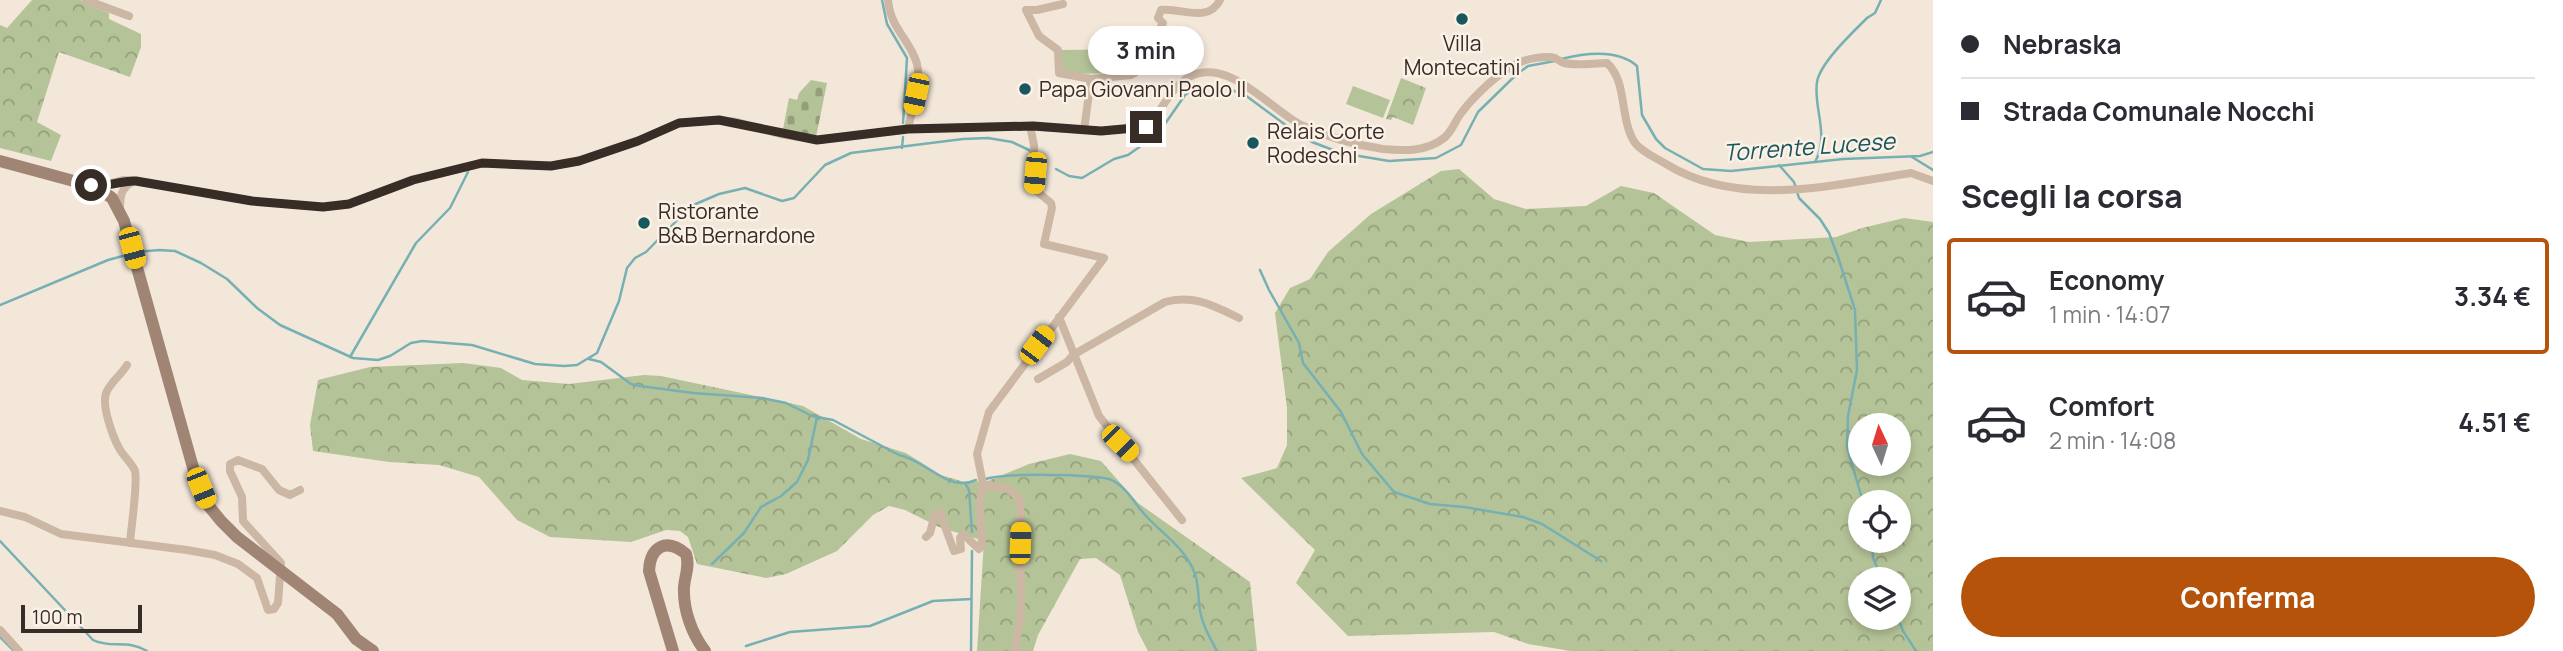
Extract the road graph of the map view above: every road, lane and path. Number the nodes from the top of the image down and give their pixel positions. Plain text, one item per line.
1 (86, 0) edge
2 (888, 0) edge
3 (1220, 0) edge
4 (1063, 4) dead end
5 (129, 16) dead end
6 (1091, 79) junction
7 (1030, 126) junction
8 (908, 129) junction
9 (1084, 130) junction
10 (0, 160) edge
11 (136, 181) junction
12 (1933, 181) edge
13 (96, 187) junction
14 (120, 210) junction
15 (1059, 317) junction
16 (1239, 318) dead end
17 (1073, 355) junction
18 (127, 365) dead end
19 (1038, 379) dead end
20 (983, 484) junction
21 (300, 490) dead end
22 (0, 511) edge
23 (1182, 520) dead end
24 (926, 537) dead end
25 (130, 542) junction
26 (279, 571) junction
27 (0, 630) edge
28 (1015, 649) dead end
29 (19, 651) edge
30 (373, 651) edge
31 (673, 651) edge
32 (705, 651) edge

1 - 5 street
2 - 8 street
3 - 6 street
4 - 6 street
6 - 9 street
7 - 8 street
7 - 9 street
7 - 15 street
8 - 11 street
9 - 12 street
10 - 13 main road
11 - 13 street
11 - 14 street
13 - 14 main road
14 - 26 main road
15 - 17 street
15 - 20 street
16 - 17 street
17 - 19 street
17 - 23 street
18 - 25 street
20 - 24 street
20 - 28 street
21 - 26 street
22 - 25 street
25 - 26 street
26 - 30 main road
27 - 29 street
31 - 32 main road

